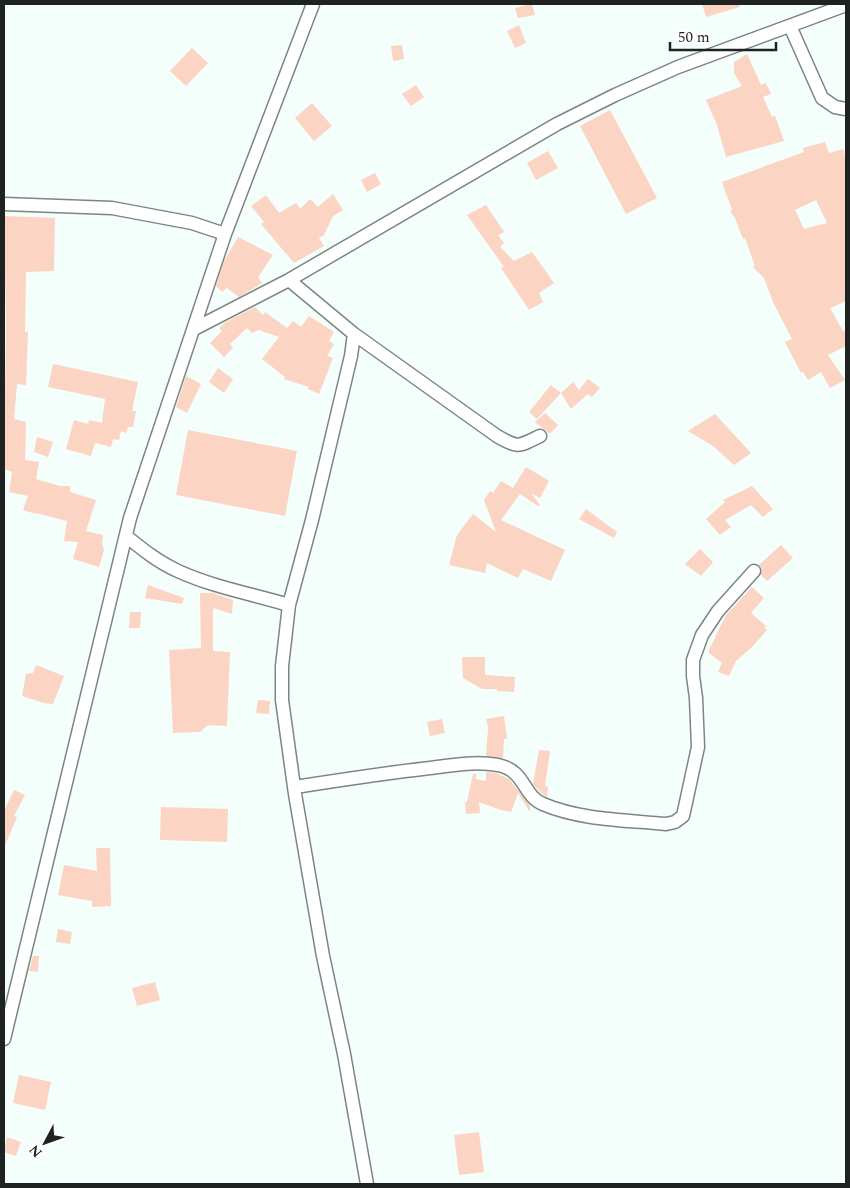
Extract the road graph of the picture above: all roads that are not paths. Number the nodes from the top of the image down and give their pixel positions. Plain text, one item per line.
1 (313, 4) edge
2 (846, 5) edge
3 (790, 26) junction
4 (846, 108) edge
5 (4, 204) edge
6 (225, 234) junction
7 (289, 280) junction
8 (194, 329) junction
9 (354, 334) junction
10 (540, 436) dead end
11 (126, 536) junction
12 (754, 571) dead end
13 (289, 605) junction
14 (295, 787) junction
15 (4, 1039) edge
16 (367, 1184) edge

1 - 6 street
2 - 3 street
3 - 4 street
3 - 7 street
5 - 6 street
6 - 8 street
7 - 8 street
7 - 9 street
8 - 11 street
9 - 10 street
9 - 13 street
11 - 13 street
11 - 15 street
12 - 14 street
13 - 14 street
14 - 16 street

